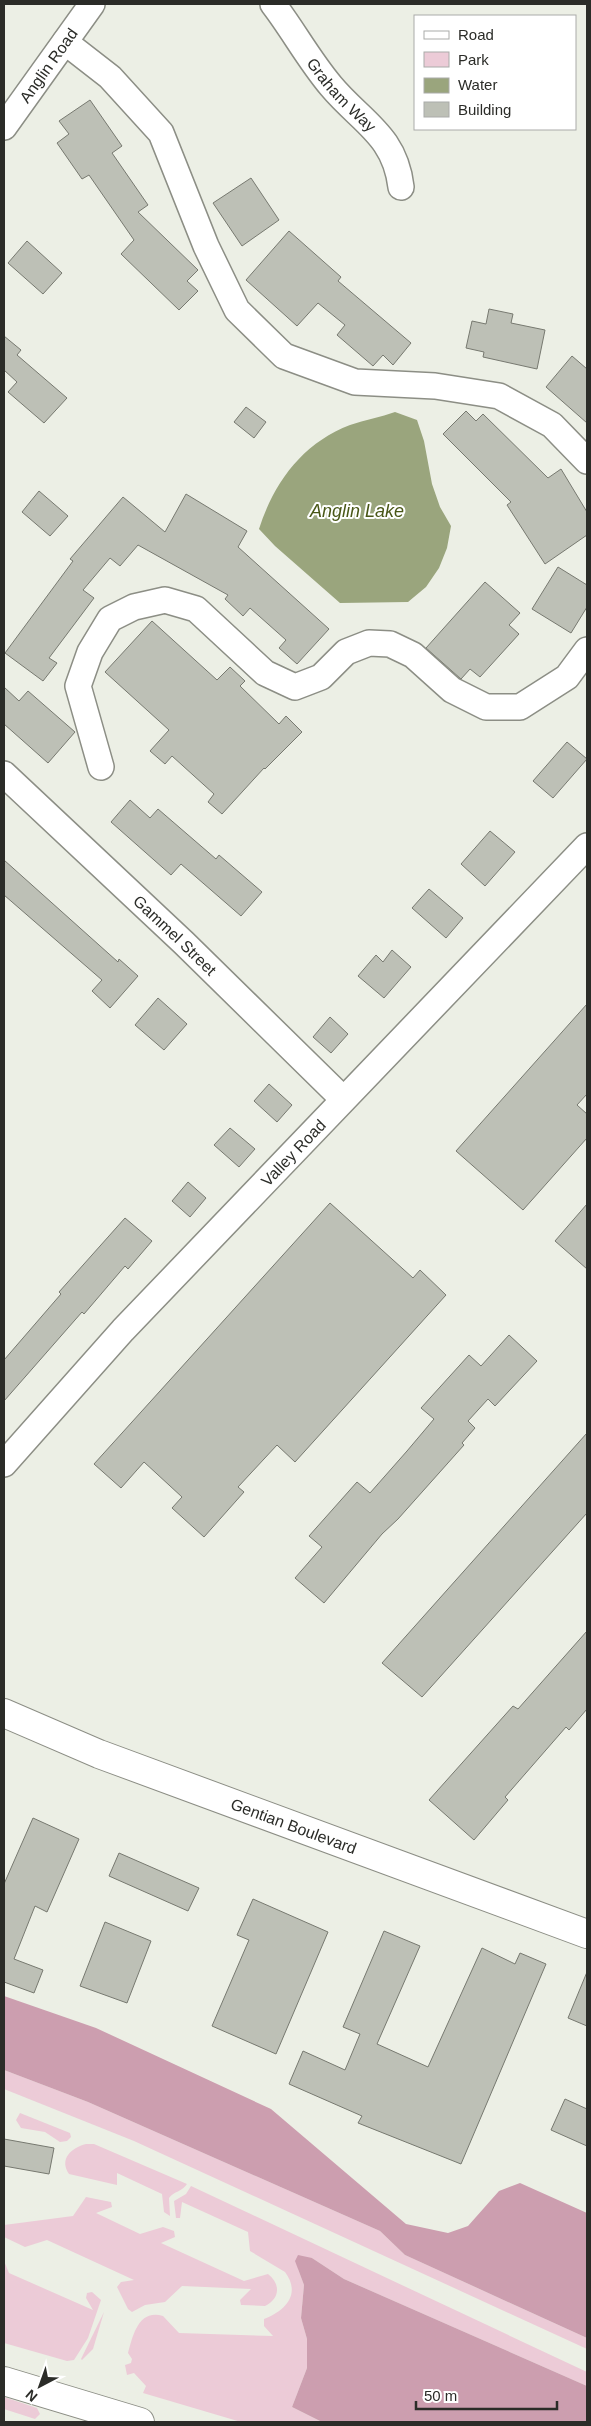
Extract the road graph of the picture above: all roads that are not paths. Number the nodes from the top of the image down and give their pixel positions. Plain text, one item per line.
1 (92, 4) edge
2 (273, 4) edge
3 (65, 42) junction
4 (4, 127) edge
5 (402, 187) dead end
6 (587, 462) edge
7 (587, 650) edge
8 (101, 767) dead end
9 (4, 774) edge
10 (587, 846) edge
11 (343, 1099) junction
12 (4, 1464) edge
13 (4, 1713) edge
14 (587, 1934) edge
15 (4, 2381) edge
16 (90, 2414) edge
17 (140, 2422) edge

1 - 3 street, Anglin Road
2 - 5 street, Graham Way
3 - 4 street, Anglin Road
3 - 6 street
7 - 8 street
9 - 11 street, Gammel Street
10 - 11 street, Valley Road
11 - 12 street, Valley Road
13 - 14 main road, Gentian Boulevard
15 - 16 main road
16 - 17 main road

